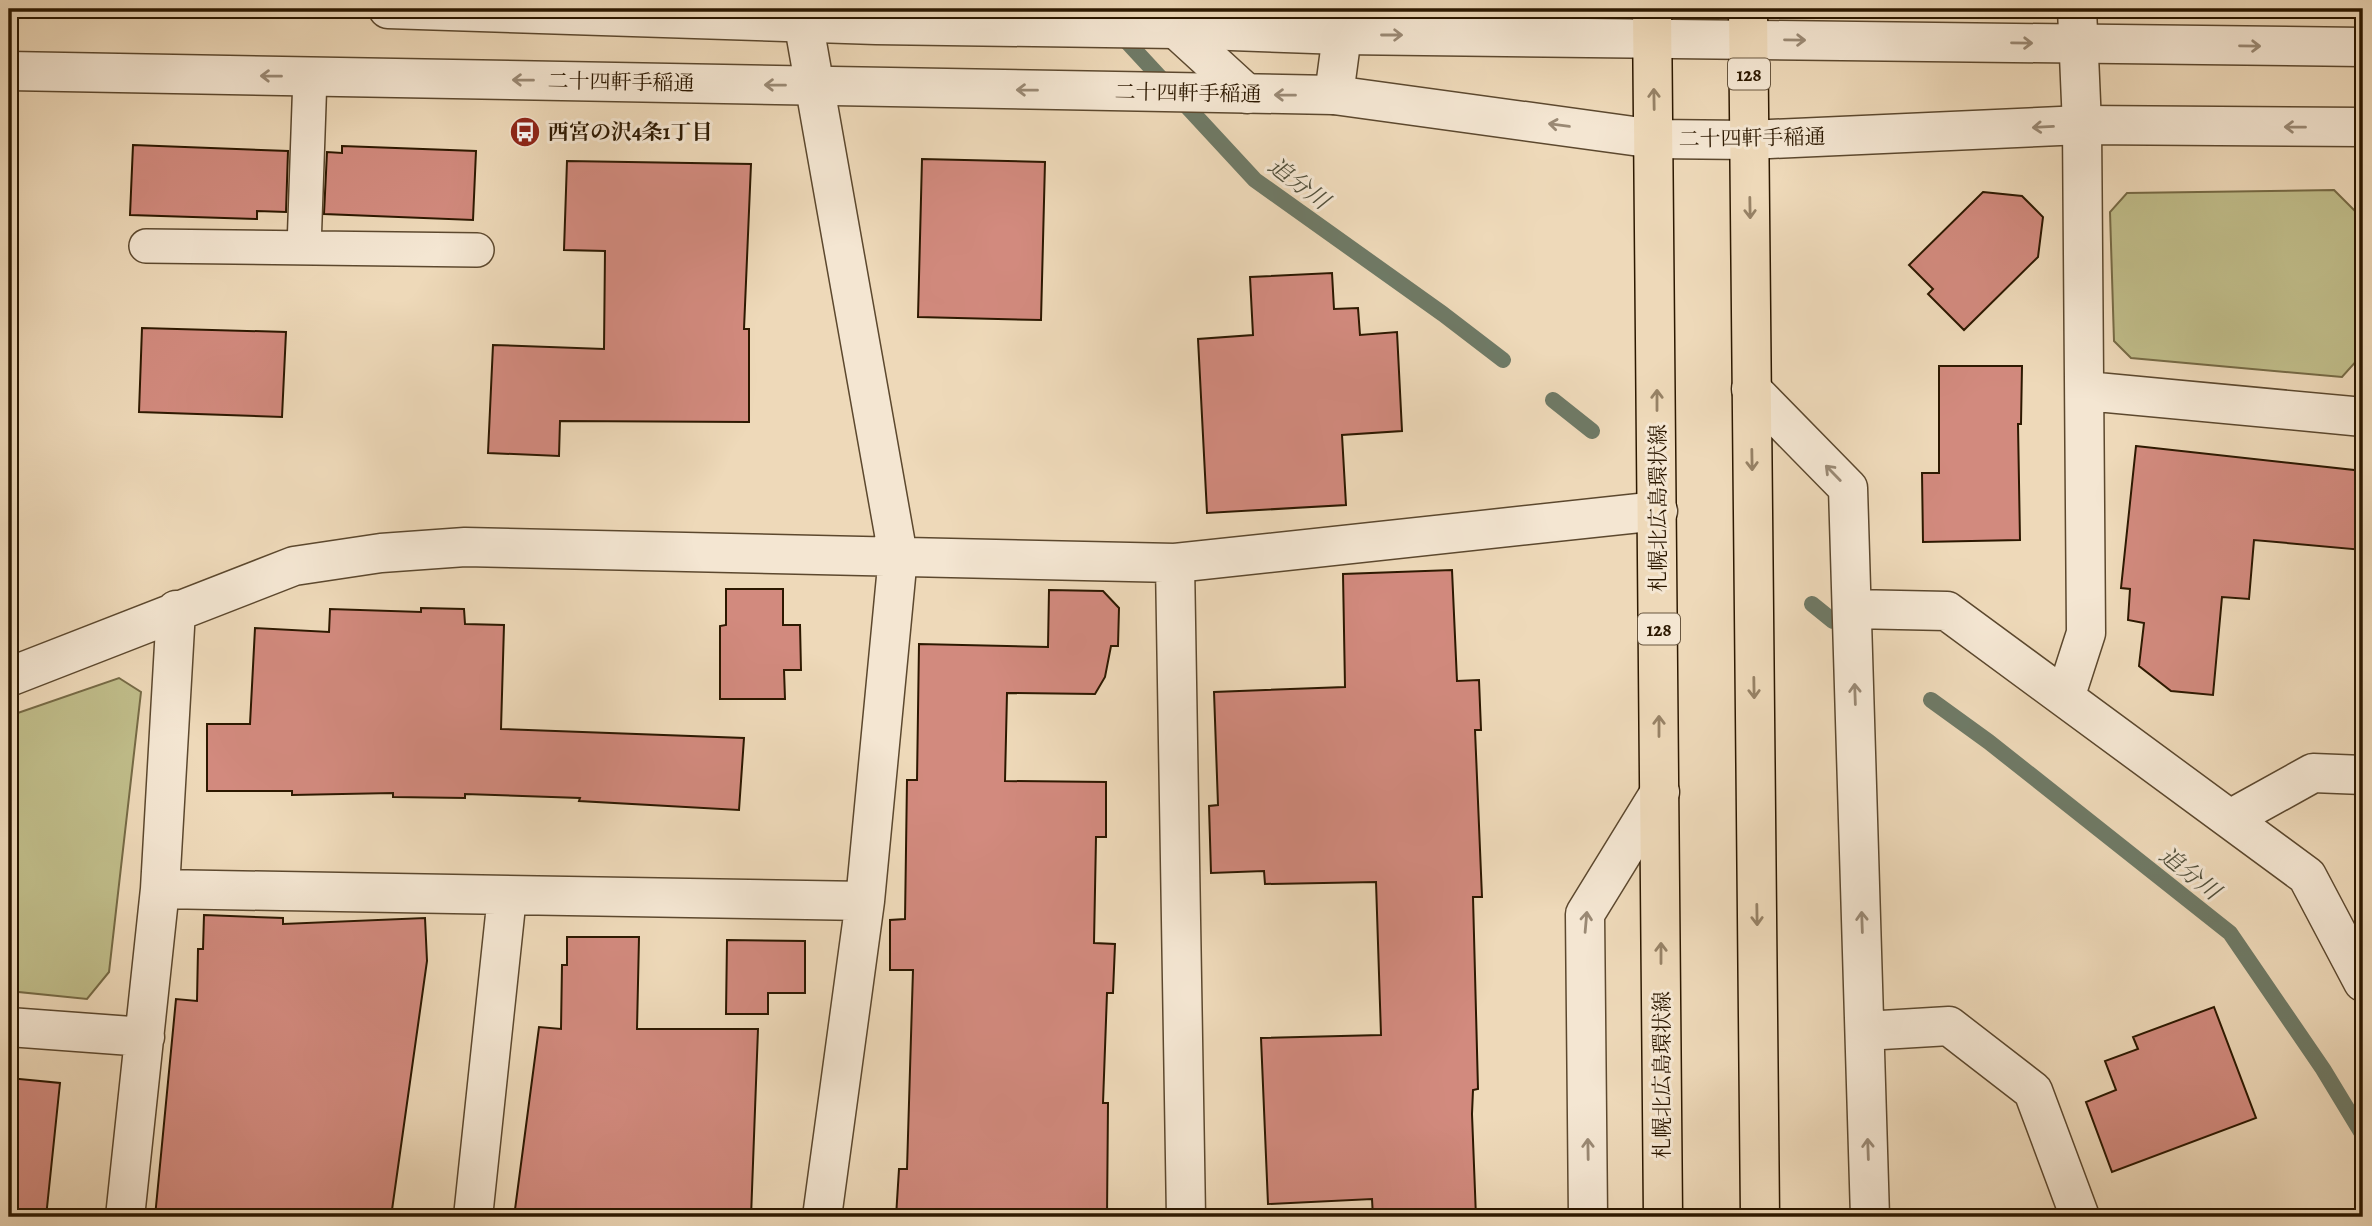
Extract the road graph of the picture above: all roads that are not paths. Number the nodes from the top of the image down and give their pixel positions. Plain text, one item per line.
1 (388, 9) edge
2 (802, 15) edge
3 (1163, 22) edge
4 (1341, 22) edge
5 (1653, 24) edge
6 (1749, 24) edge
7 (2078, 26) edge
8 (2363, 47) edge
9 (9, 71) edge
10 (310, 76) junction
11 (814, 86) junction
12 (1235, 94) junction
13 (1334, 95) junction
14 (2082, 125) junction
15 (2363, 127) edge
16 (1655, 139) junction
17 (1749, 140) junction
18 (146, 246) dead end
19 (304, 248) junction
20 (477, 250) dead end
21 (1751, 389) junction
22 (2086, 391) junction
23 (2363, 417) edge
24 (1658, 512) junction
25 (898, 556) junction
26 (1175, 563) junction
27 (1852, 609) junction
28 (176, 610) junction
29 (9, 677) edge
30 (2065, 698) junction
31 (2363, 775) edge
32 (1660, 792) junction
33 (2230, 819) junction
34 (160, 889) junction
35 (507, 895) junction
36 (865, 901) junction
37 (2363, 982) edge
38 (9, 1027) edge
39 (1865, 1031) junction
40 (145, 1037) junction
41 (125, 1217) edge
42 (473, 1217) edge
43 (822, 1217) edge
44 (1186, 1217) edge
45 (1588, 1217) edge
46 (1663, 1217) edge
47 (1760, 1217) edge
48 (1870, 1217) edge
49 (2080, 1217) edge

1 - 2 street
2 - 3 street
2 - 11 street
3 - 4 street
3 - 12 street
4 -> 5 street
4 - 13 street
5 - 6 street
16 -> 5 main road, 札幌北広島環状線 / 128
6 -> 7 street
6 - 17 main road, 128
7 -> 8 street
7 - 14 street
10 -> 9 street, 二十四軒手稲通
11 -> 10 street, 二十四軒手稲通
10 - 19 lane
12 -> 11 street, 二十四軒手稲通
11 - 25 street
13 -> 12 street, 二十四軒手稲通
16 -> 13 street, 二十四軒手稲通
15 -> 14 street, 二十四軒手稲通
14 -> 17 street, 二十四軒手稲通
14 - 22 street
16 - 17 street, 二十四軒手稲通
24 -> 16 main road, 札幌北広島環状線 / 128
17 -> 21 main road, 128
18 - 19 lane
19 - 20 lane
27 -> 21 street
21 -> 47 main road, 128
22 - 23 street
22 - 30 street
24 - 26 street
32 -> 24 main road, 札幌北広島環状線 / 128
25 - 26 street
25 - 28 street
25 - 36 street
26 - 44 street
27 - 30 street
39 -> 27 street
28 - 29 street
28 - 34 street
30 - 33 street
31 - 33 street
45 -> 32 street
46 -> 32 main road, 札幌北広島環状線 / 128
33 - 37 street
34 - 35 street
34 - 40 street
35 - 36 street
35 - 42 street
36 - 43 street
38 - 40 street
48 -> 39 street
39 - 49 street
40 - 41 street

